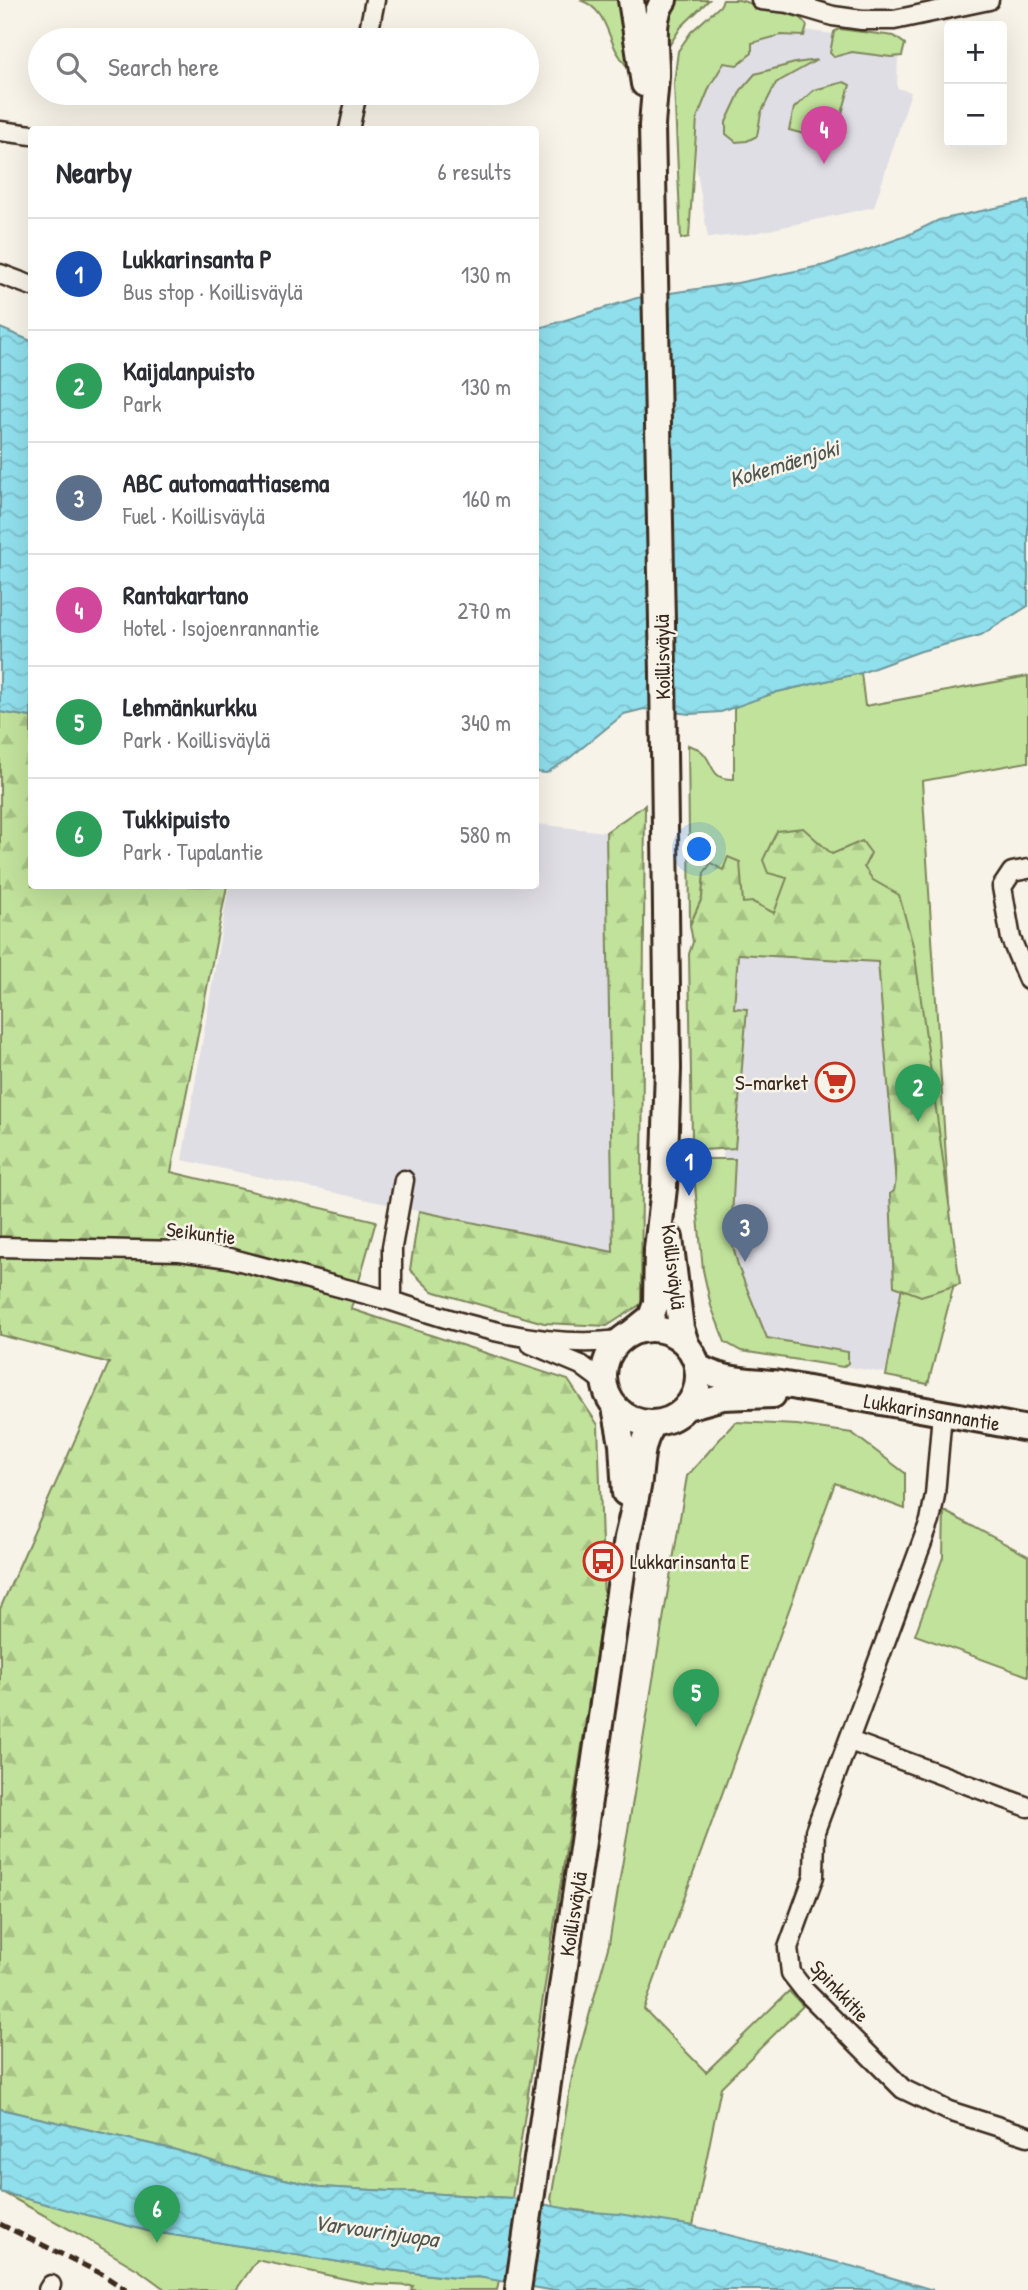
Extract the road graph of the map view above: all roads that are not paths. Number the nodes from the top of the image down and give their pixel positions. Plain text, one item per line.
1 (374, 0) edge
2 (631, 0) edge
3 (664, 0) edge
4 (761, 0) edge
5 (989, 0) edge
6 (787, 2) edge
7 (369, 28) edge
8 (354, 105) edge
9 (350, 126) edge
10 (652, 126) junction
11 (0, 131) edge
12 (28, 134) edge
13 (0, 274) edge
14 (28, 284) edge
15 (1028, 869) edge
16 (1028, 980) edge
17 (404, 1180) dead end
18 (664, 1188) junction
19 (0, 1247) edge
20 (392, 1301) junction
21 (505, 1333) junction
22 (626, 1337) junction
23 (692, 1356) junction
24 (604, 1382) junction
25 (836, 1395) junction
26 (615, 1407) junction
27 (687, 1407) junction
28 (942, 1413) junction
29 (655, 1423) junction
30 (1028, 1429) edge
31 (627, 1538) junction
32 (850, 1741) junction
33 (1028, 1807) edge
34 (1028, 2136) edge
35 (518, 2290) edge

1 - 7 street
2 - 10 main road, Koillisväylä
3 - 10 main road, Koillisväylä
4 - 6 street
5 - 6 street
8 - 9 street
10 - 18 main road, Koillisväylä
11 - 12 street
13 - 14 street
15 - 16 street
17 - 20 street
18 - 22 main road, Koillisväylä
18 - 23 main road, Koillisväylä
19 - 20 street, Seikuntie
20 - 21 street, Seikuntie
21 - 22 street, Seikuntie
21 - 24 street, Seikuntie
22 - 23 main road
22 - 24 main road
23 - 25 main road, Lukkarinsannantie
23 - 27 main road
24 - 26 main road
25 - 27 main road, Lukkarinsannantie
25 - 28 main road, Lukkarinsannantie
26 - 29 main road
26 - 31 main road, Koillisväylä
27 - 29 main road
28 - 30 main road, Lukkarinsannantie
28 - 32 street, Spinkkitie
29 - 31 main road, Koillisväylä
31 - 35 main road, Koillisväylä
32 - 33 street
32 - 34 street, Spinkkitie

